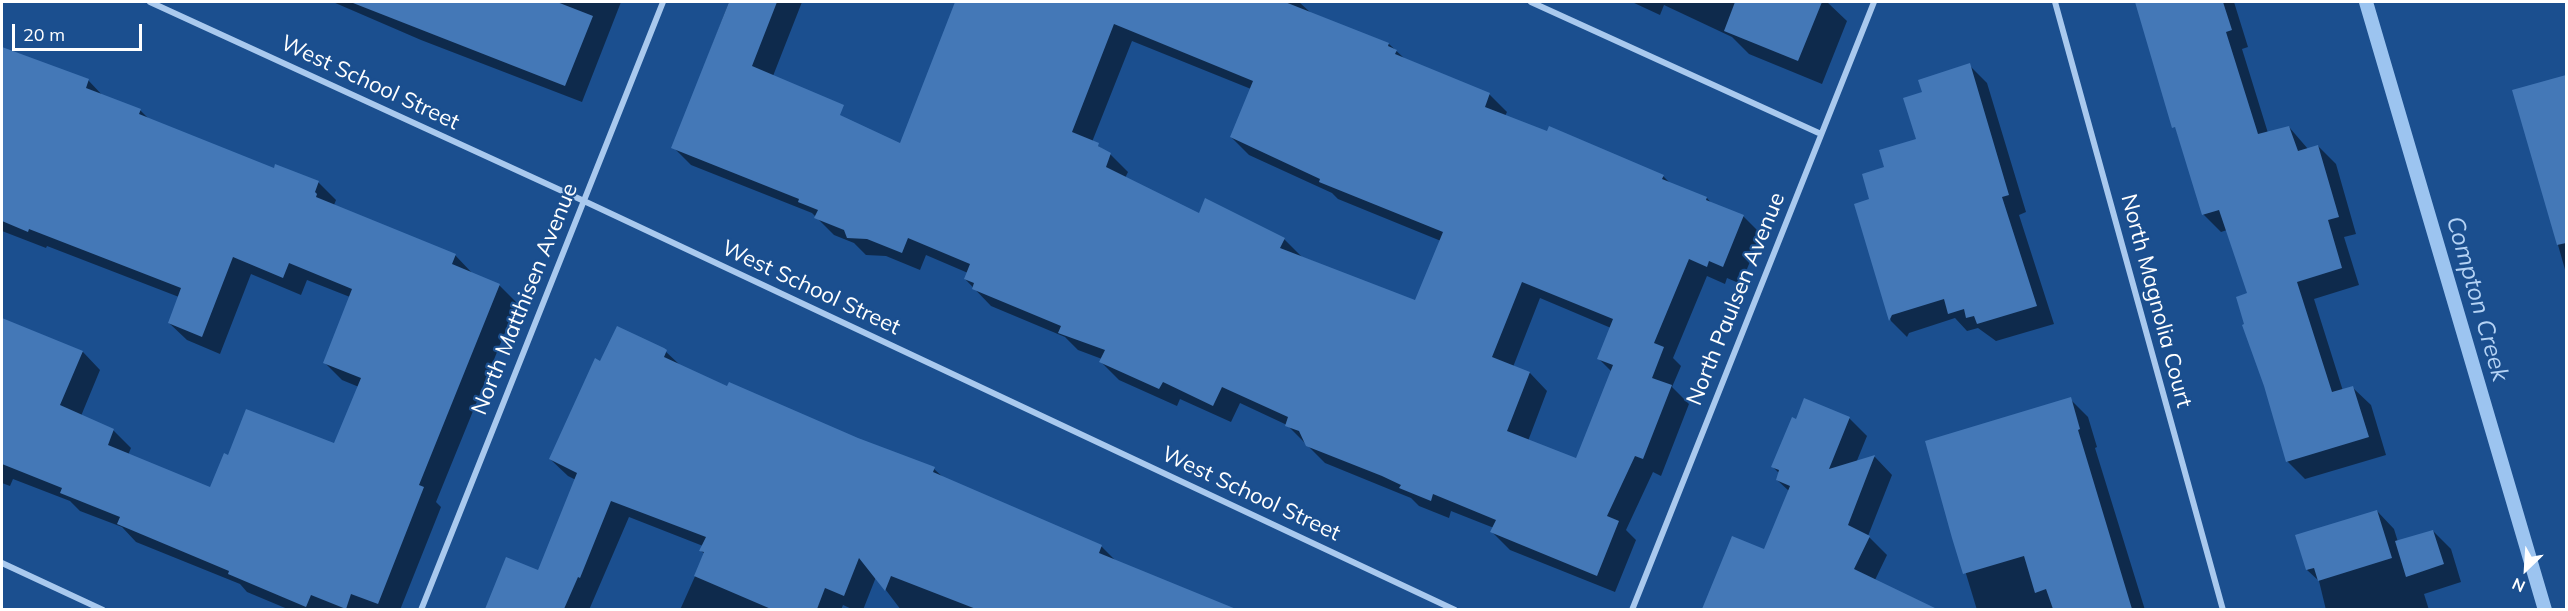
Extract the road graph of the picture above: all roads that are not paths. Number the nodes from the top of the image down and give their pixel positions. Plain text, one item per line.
1 (150, 2) edge
2 (663, 2) edge
3 (1531, 2) edge
4 (1874, 2) edge
5 (2055, 2) edge
6 (1821, 134) junction
7 (584, 201) junction
8 (2, 562) edge
9 (103, 609) edge
10 (421, 609) edge
11 (1455, 609) edge
12 (1632, 609) edge
13 (2223, 609) edge

1 - 7 street, West School Street
2 - 7 street, North Matthisen Avenue
3 - 6 street
4 - 6 street, North Paulsen Avenue
5 - 13 street, North Magnolia Court
6 - 12 street, North Paulsen Avenue
7 - 10 street, North Matthisen Avenue
7 - 11 street, West School Street
8 - 9 street

